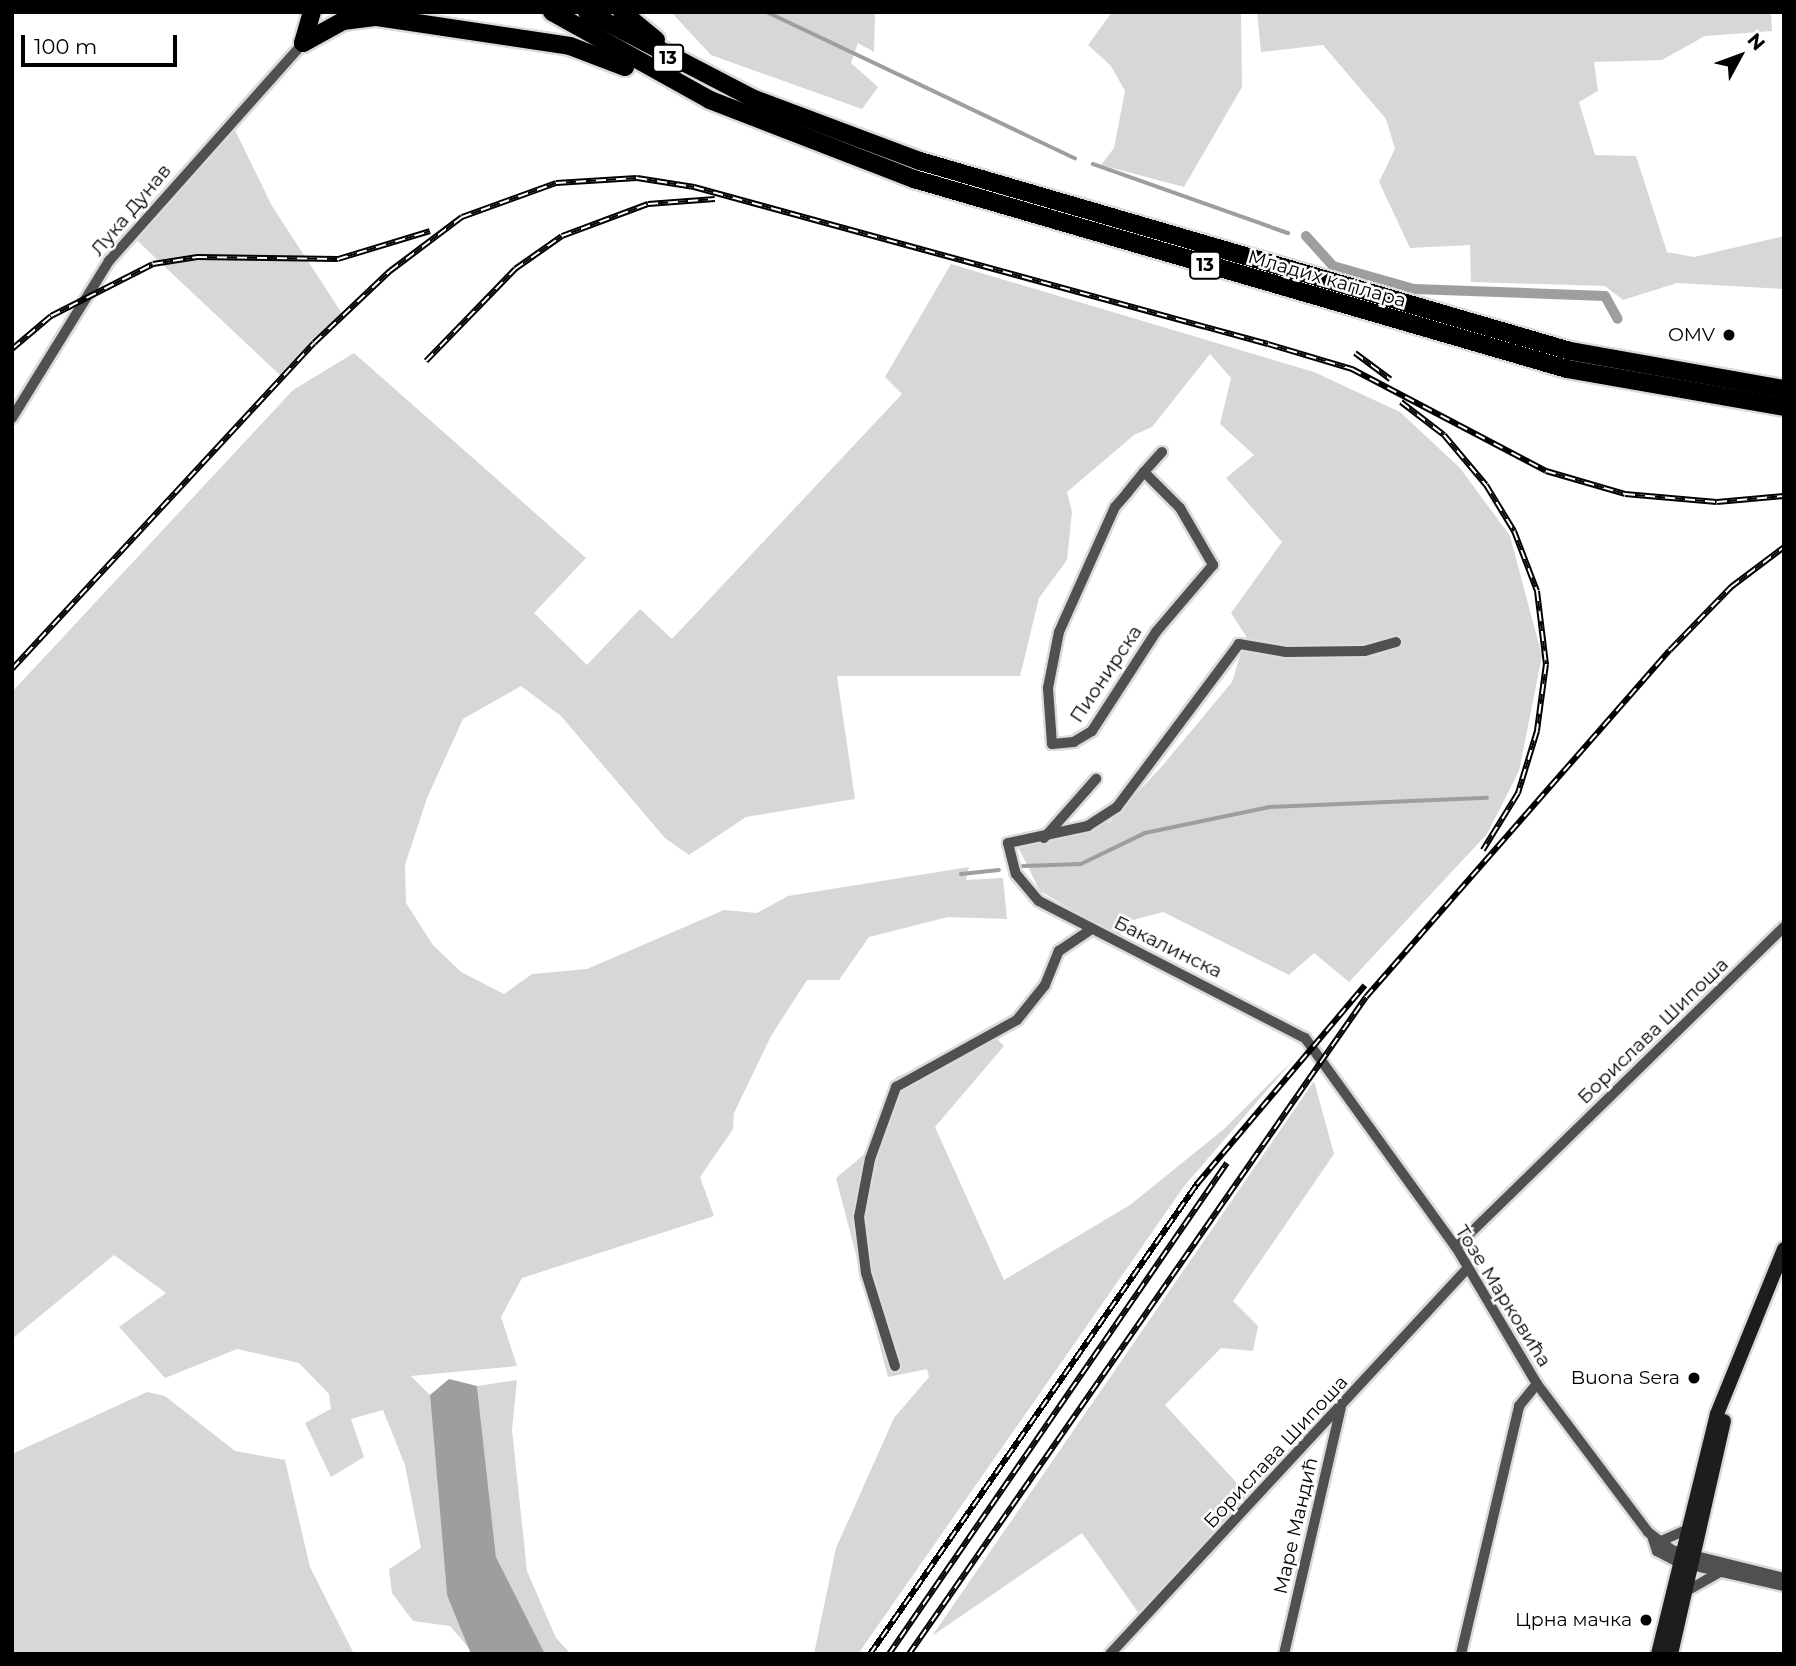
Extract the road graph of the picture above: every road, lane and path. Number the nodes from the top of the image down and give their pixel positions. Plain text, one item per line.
1 (312, 12) edge
2 (327, 12) edge
3 (552, 12) edge
4 (587, 12) edge
5 (622, 12) edge
6 (389, 16) edge
7 (303, 43) junction
8 (752, 98) junction
9 (710, 100) junction
10 (1784, 389) edge
11 (1784, 407) edge
12 (12, 418) edge
13 (1162, 452) dead end
14 (1144, 472) junction
15 (1396, 642) dead end
16 (1096, 779) dead end
17 (1043, 838) junction
18 (1784, 927) edge
19 (1091, 929) junction
20 (1305, 1038) joint
21 (1456, 1247) junction
22 (1784, 1249) edge
23 (1465, 1271) junction
24 (895, 1366) dead end
25 (1537, 1384) junction
26 (1725, 1402) junction
27 (1342, 1407) junction
28 (1684, 1531) junction
29 (1655, 1539) junction
30 (1686, 1558) junction
31 (1720, 1572) junction
32 (1784, 1578) edge
33 (1784, 1586) edge
34 (1685, 1592) junction
35 (1111, 1654) edge
36 (1284, 1654) edge
37 (1461, 1654) edge
38 (1658, 1654) edge
39 (1671, 1654) edge

1 - 7 highway
2 - 7 highway
3 - 9 highway, 13
4 - 8 highway, 13
5 - 8 highway
6 - 7 highway
6 - 9 highway
7 - 12 street, Лука Дунав
8 - 10 highway, Младих каплара / 13
9 - 11 highway, Младих каплара / 13
13 - 14 street, Пионирска
14 - 14 street, Пионирска
15 - 17 street
16 - 17 street
17 - 19 street
18 - 21 street, Борислава Шипоша
19 - 20 street, Бакалинска
19 - 24 street, Бакалинска
20 - 21 street, Тозе Марковића
21 - 23 street, Тозе Марковића
22 - 26 street
23 - 25 street, Тозе Марковића
23 - 27 street, Борислава Шипоша
25 - 29 street, Тозе Марковића
25 - 37 street
26 - 28 street
26 - 30 street
27 - 35 street, Борислава Шипоша
27 - 36 street, Маре Мандић
28 - 29 street
28 - 30 street
29 - 30 street, Тозе Марковића
30 - 31 street
30 - 32 street
30 - 34 street
30 - 38 street
31 - 33 street
31 - 34 street
34 - 39 street

